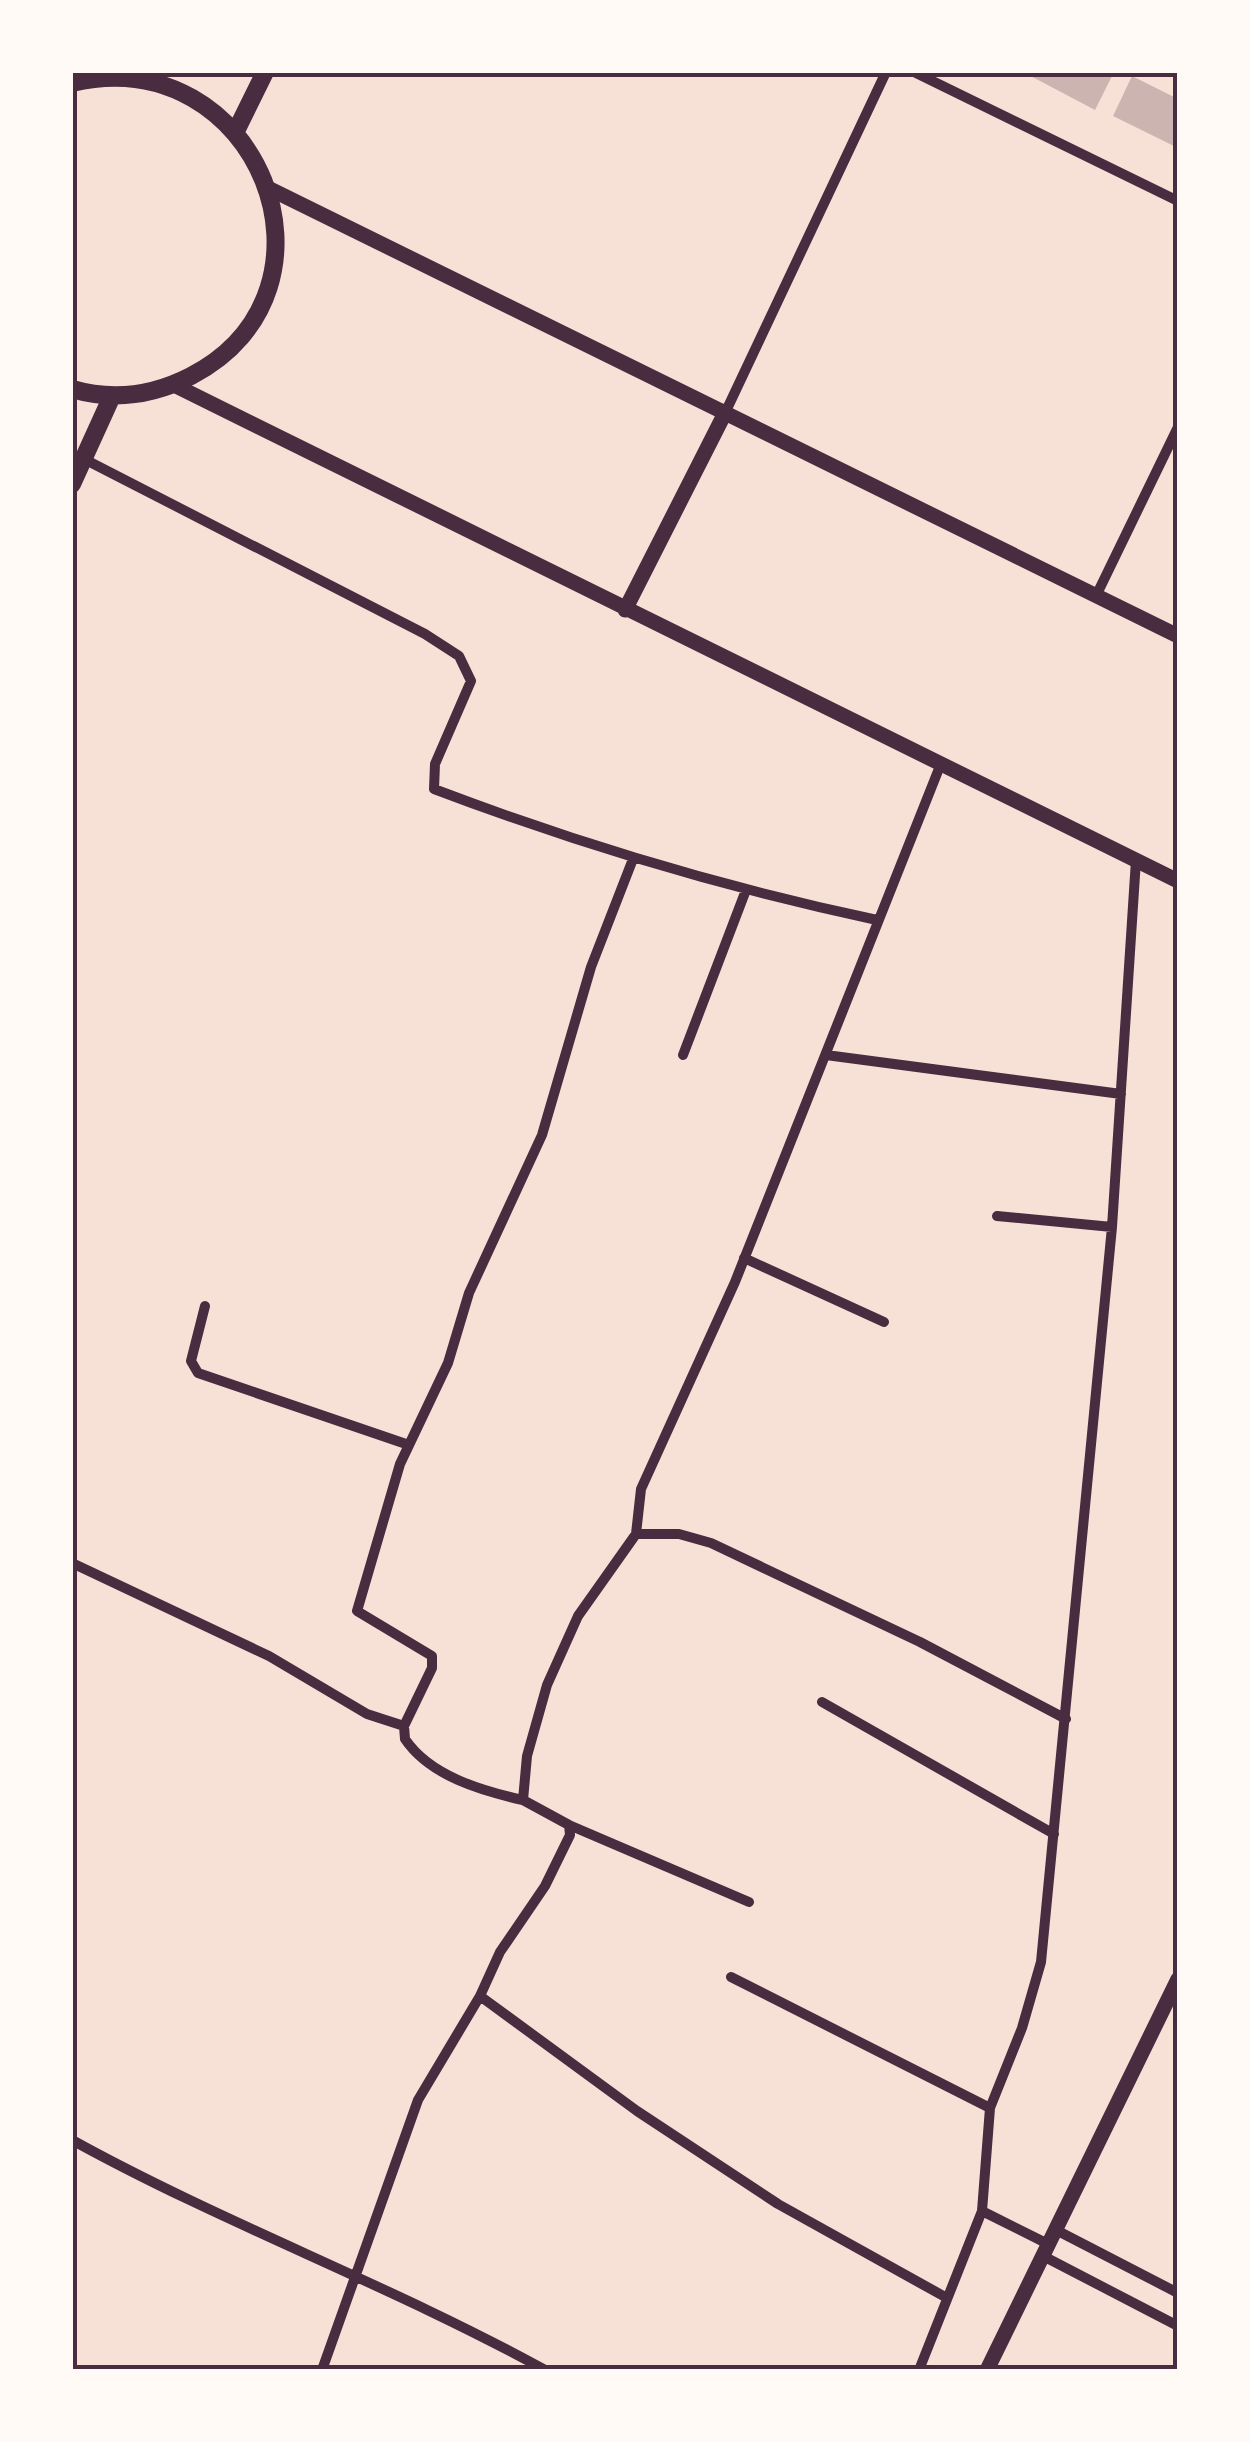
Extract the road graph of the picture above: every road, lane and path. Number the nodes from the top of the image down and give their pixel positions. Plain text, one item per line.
1 (265, 72) edge
2 (886, 72) edge
3 (914, 72) edge
4 (122, 74) edge
5 (72, 83) edge
6 (236, 131) junction
7 (268, 188) junction
8 (1178, 201) edge
9 (174, 385) junction
10 (72, 389) edge
11 (112, 396) junction
12 (726, 412) junction
13 (1178, 427) edge
14 (84, 459) junction
15 (72, 484) edge
16 (1096, 596) junction
17 (626, 610) junction
18 (1178, 636) edge
19 (940, 766) junction
20 (633, 859) junction
21 (1136, 860) junction
22 (1178, 881) edge
23 (746, 890) junction
24 (877, 920) junction
25 (826, 1054) junction
26 (683, 1055) dead end
27 (1121, 1094) junction
28 (997, 1216) dead end
29 (1112, 1227) junction
30 (744, 1258) junction
31 (205, 1306) dead end
32 (884, 1322) dead end
33 (409, 1446) junction
34 (636, 1534) junction
35 (72, 1563) edge
36 (822, 1702) dead end
37 (1066, 1719) junction
38 (404, 1726) junction
39 (523, 1800) junction
40 (569, 1825) junction
41 (1054, 1834) junction
42 (749, 1902) dead end
43 (731, 1977) dead end
44 (1178, 1979) edge
45 (480, 1996) junction
46 (990, 2108) junction
47 (72, 2140) edge
48 (982, 2211) junction
49 (1051, 2245) junction
50 (356, 2278) junction
51 (1178, 2293) edge
52 (947, 2298) junction
53 (1178, 2326) edge
54 (322, 2370) edge
55 (545, 2370) edge
56 (919, 2370) edge
57 (988, 2370) edge

1 - 6 main road
2 - 12 street
3 - 8 street
4 - 5 main road
4 - 6 main road
6 - 7 main road
7 - 9 main road
7 - 12 street
9 - 11 main road
9 - 17 street
10 - 11 main road
11 - 14 main road
12 - 16 street
12 - 17 street
13 - 16 street
14 - 15 main road
14 - 20 street
16 - 18 street
17 - 19 street
19 - 21 street
19 - 24 street
20 - 23 street
20 - 33 street
21 - 22 street
21 - 27 street
23 - 24 street
23 - 26 street
24 - 25 street
25 - 27 street
25 - 30 street
27 - 29 street
28 - 29 street
29 - 37 street
30 - 32 street
30 - 34 street
31 - 33 street
33 - 38 street
34 - 37 street
34 - 39 street
35 - 38 street
36 - 41 street
37 - 41 street
38 - 39 street
39 - 40 street
40 - 42 street
40 - 45 street
41 - 46 street
43 - 46 street
44 - 49 street
45 - 50 street
45 - 52 street
46 - 48 street
47 - 50 street
48 - 49 street
48 - 52 street
49 - 51 street
49 - 53 street
49 - 57 street
50 - 54 street
50 - 55 street
52 - 56 street

